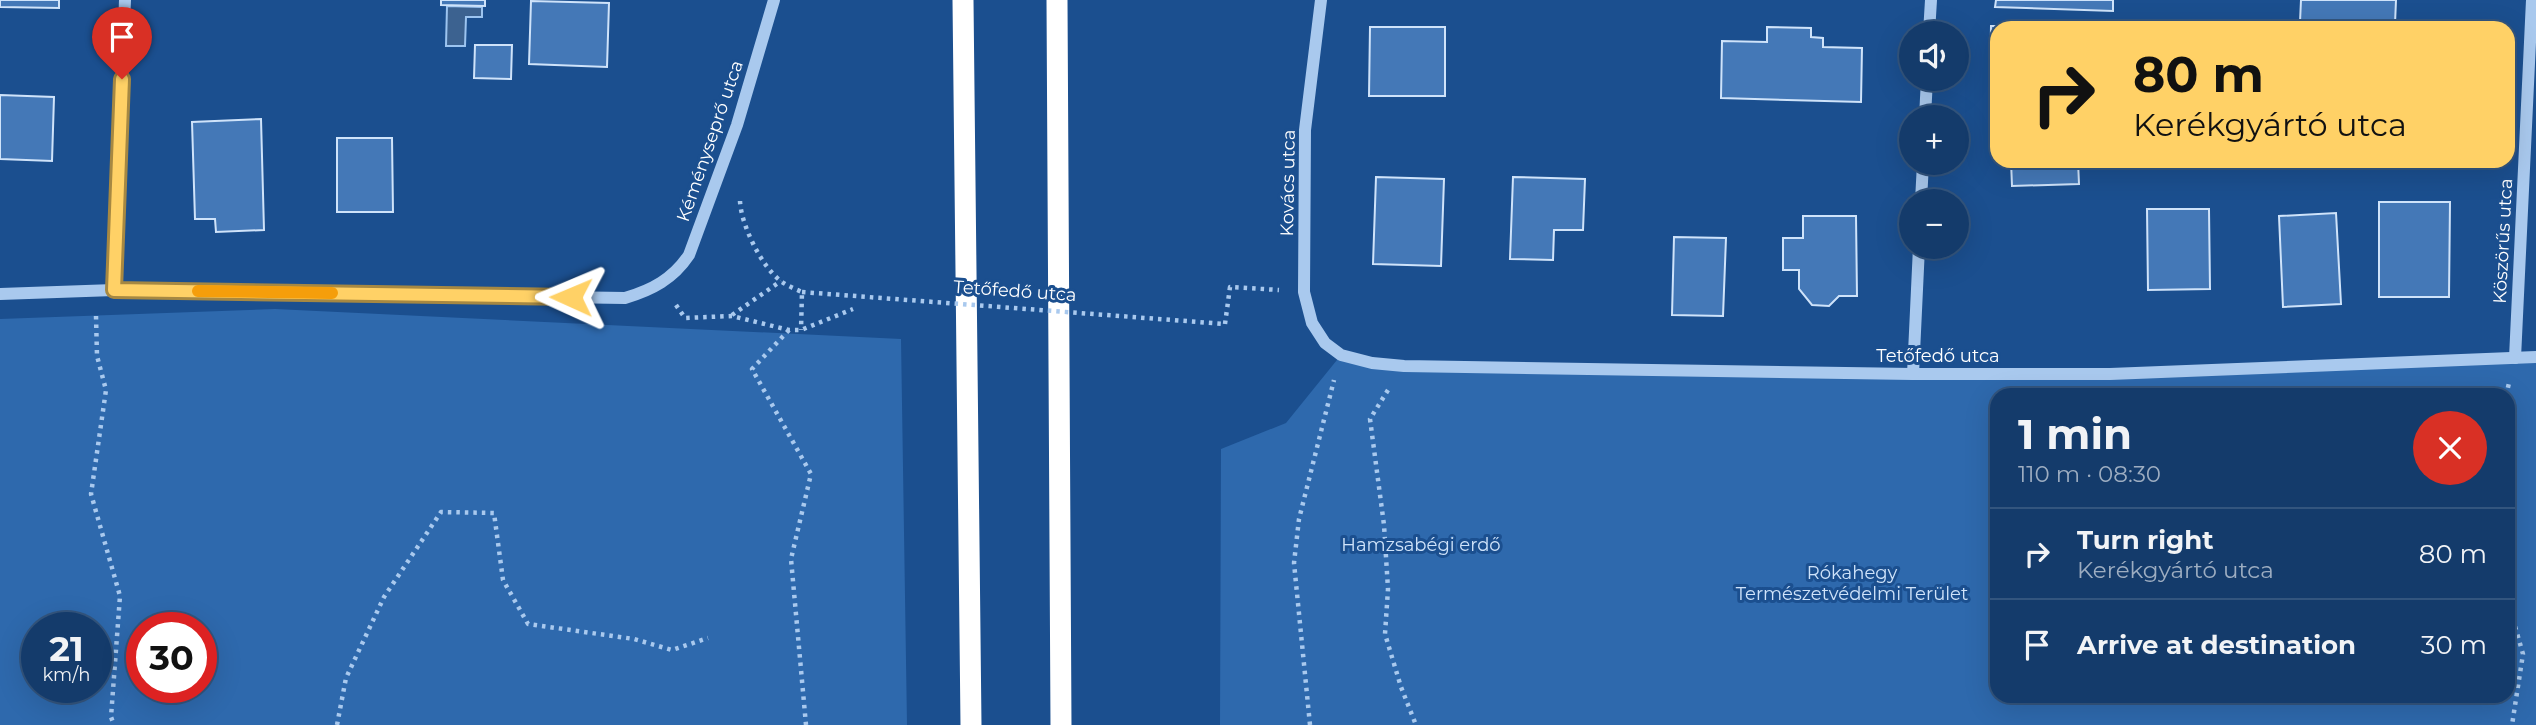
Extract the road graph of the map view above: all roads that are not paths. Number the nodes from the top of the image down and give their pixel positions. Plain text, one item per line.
1 (125, 0) edge
2 (774, 0) edge
3 (962, 0) edge
4 (1058, 0) edge
5 (1321, 0) edge
6 (1931, 0) edge
7 (2532, 0) edge
8 (1930, 21) edge
9 (1918, 259) edge
10 (114, 290) junction
11 (0, 294) edge
12 (1341, 355) joint
13 (2536, 357) edge
14 (2515, 358) junction
15 (1913, 374) junction
16 (971, 725) edge
17 (1061, 725) edge

1 - 10 street
2 - 10 street, Kéményseprő utca
3 - 16 highway
4 - 17 highway
5 - 12 street, Kovács utca
6 - 8 street
7 - 14 street, Köszörűs utca
9 - 15 street
10 - 11 street
12 - 15 street, Tetőfedő utca
13 - 14 street, Tetőfedő utca
14 - 15 street, Tetőfedő utca

